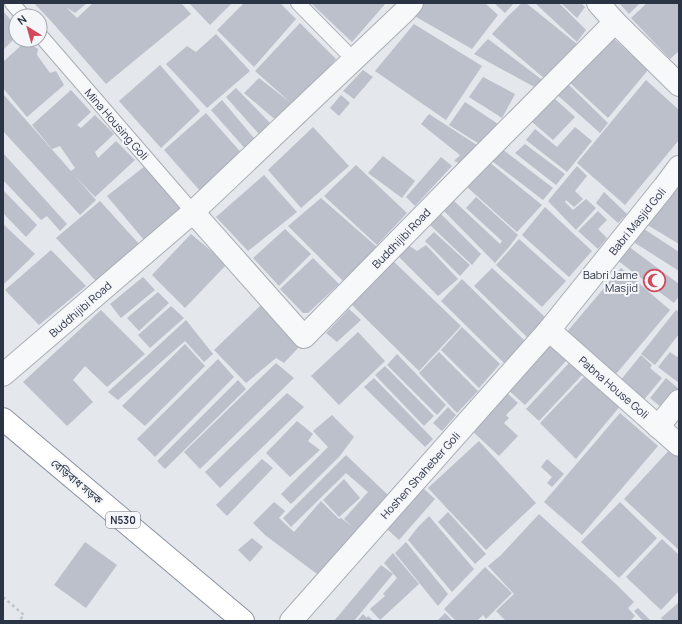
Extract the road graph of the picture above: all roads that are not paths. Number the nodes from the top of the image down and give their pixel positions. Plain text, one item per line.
1 (298, 3) edge
2 (412, 3) edge
3 (598, 3) edge
4 (615, 22) junction
5 (48, 44) edge
6 (354, 60) junction
7 (679, 84) edge
8 (679, 167) edge
9 (193, 212) junction
10 (549, 330) junction
11 (3, 375) edge
12 (679, 401) edge
13 (3, 419) edge
14 (658, 427) junction
15 (679, 445) edge
16 (243, 621) edge
17 (291, 621) edge

1 - 6 lane
2 - 6 street, Buddhijibi Road
3 - 4 street
4 - 7 street
4 - 9 street, Buddhijibi Road
5 - 9 lane, Mina Housing Goli
6 - 9 street, Buddhijibi Road
8 - 10 street, Babri Masjid Goli
9 - 11 street, Buddhijibi Road
10 - 14 street, Pabna House Goli
10 - 17 street, Hoshen Shaheber Goli
12 - 14 street
13 - 16 highway, বেড়িবাধ সড়ক / N530
14 - 15 street, Pabna House Goli

